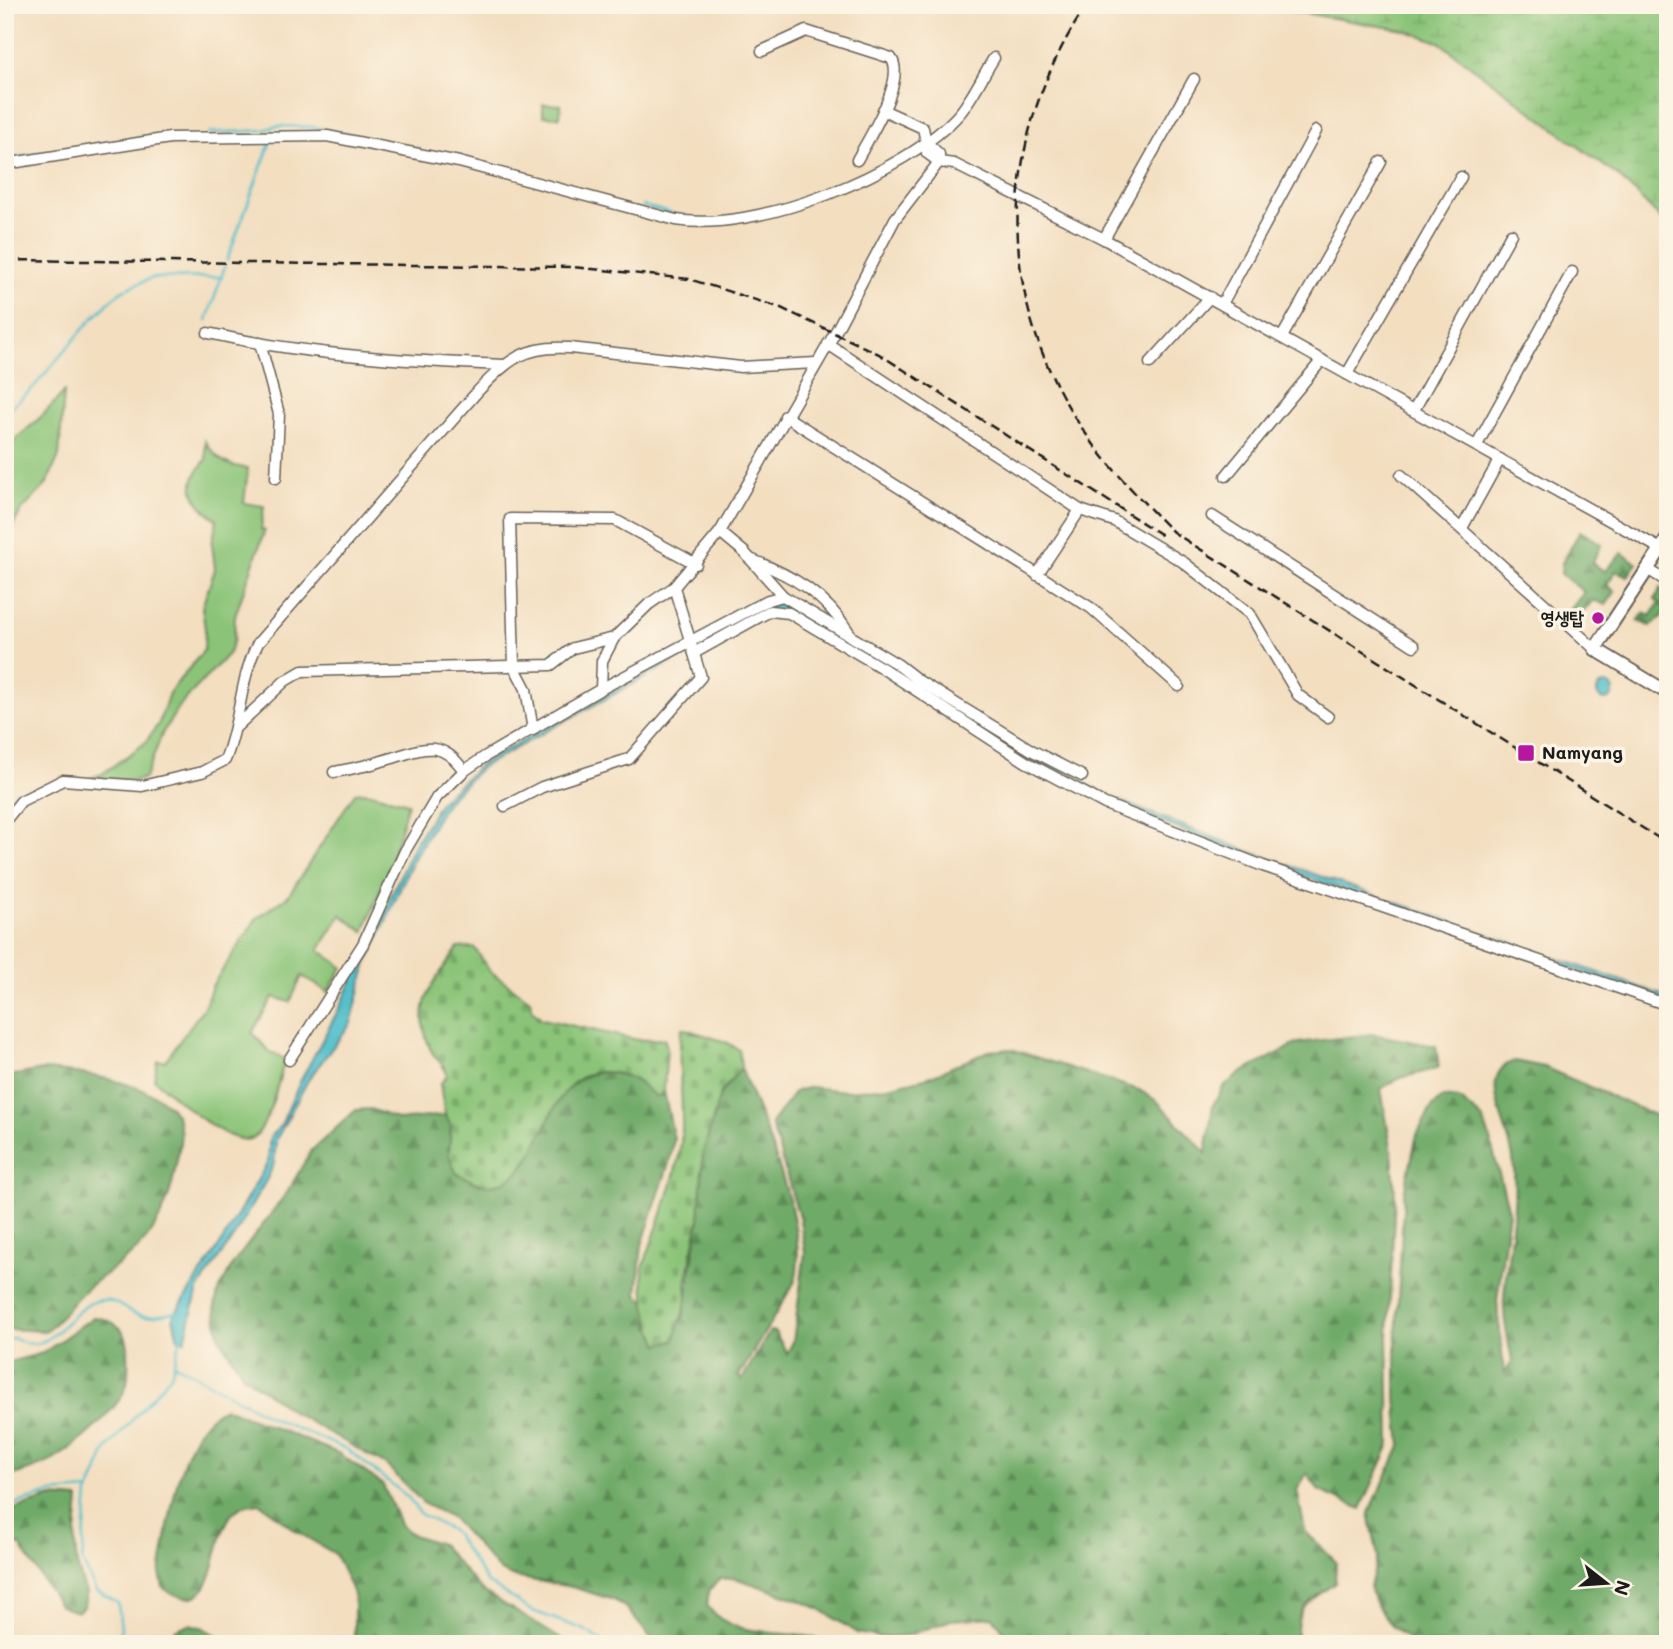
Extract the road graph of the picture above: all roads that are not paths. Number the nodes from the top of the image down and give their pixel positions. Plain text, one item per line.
1 (762, 51) dead end
2 (994, 58) dead end
3 (1194, 79) dead end
4 (883, 110) junction
5 (1316, 131) dead end
6 (926, 142) junction
7 (857, 160) dead end
8 (939, 162) junction
9 (1381, 162) dead end
10 (5, 164) edge
11 (1461, 177) dead end
12 (1511, 234) dead end
13 (1104, 239) junction
14 (1572, 272) dead end
15 (1210, 298) junction
16 (1222, 304) junction
17 (208, 333) dead end
18 (1282, 337) junction
19 (260, 344) junction
20 (828, 344) junction
21 (1322, 360) junction
22 (816, 363) junction
23 (1150, 363) dead end
24 (504, 365) junction
25 (1348, 374) junction
26 (1413, 410) junction
27 (785, 416) junction
28 (1476, 445) junction
29 (1500, 458) junction
30 (1401, 475) dead end
31 (1226, 476) dead end
32 (276, 478) dead end
33 (1080, 510) junction
34 (1212, 516) dead end
35 (1462, 528) junction
36 (720, 532) junction
37 (1664, 544) edge
38 (749, 559) junction
39 (696, 564) junction
40 (1649, 570) junction
41 (1037, 575) junction
42 (1668, 582) edge
43 (674, 587) junction
44 (783, 596) junction
45 (852, 637) junction
46 (614, 638) junction
47 (1414, 646) dead end
48 (692, 648) junction
49 (1595, 649) junction
50 (514, 666) junction
51 (1180, 686) dead end
52 (601, 689) junction
53 (1668, 693) edge
54 (1328, 717) dead end
55 (235, 727) junction
56 (533, 730) junction
57 (464, 771) junction
58 (334, 772) dead end
59 (1083, 776) dead end
60 (505, 806) dead end
61 (5, 821) edge
62 (1668, 1004) edge
63 (289, 1060) dead end

1 - 4 street
2 - 6 street
3 - 13 street
4 - 6 street
4 - 7 street
5 - 16 street
6 - 8 street
6 - 10 street
8 - 13 street
8 - 20 street
9 - 18 street
11 - 25 street
12 - 26 street
13 - 15 street
14 - 28 street
15 - 16 street
15 - 23 street
16 - 18 street
17 - 19 street
18 - 21 street
19 - 24 street
19 - 32 street
20 - 22 street
20 - 33 street
21 - 25 street
21 - 31 street
22 - 24 street
22 - 27 street
24 - 55 street
25 - 26 street
26 - 28 street
27 - 36 street
27 - 41 street
28 - 29 street
29 - 35 street
29 - 37 street
30 - 35 street
33 - 41 street
33 - 54 street
34 - 47 street
35 - 49 street
36 - 38 street
36 - 39 street
37 - 40 main road
38 - 44 street
38 - 45 street
39 - 43 street
39 - 50 street
40 - 42 street
40 - 49 main road
41 - 51 street
43 - 46 street
43 - 48 street
44 - 45 street
44 - 48 street
45 - 59 street
46 - 50 street
46 - 52 street
48 - 52 street
48 - 60 street
48 - 62 street
49 - 53 main road
50 - 55 street
50 - 56 street
52 - 56 street
55 - 61 street
56 - 57 street
57 - 58 street
57 - 63 street

